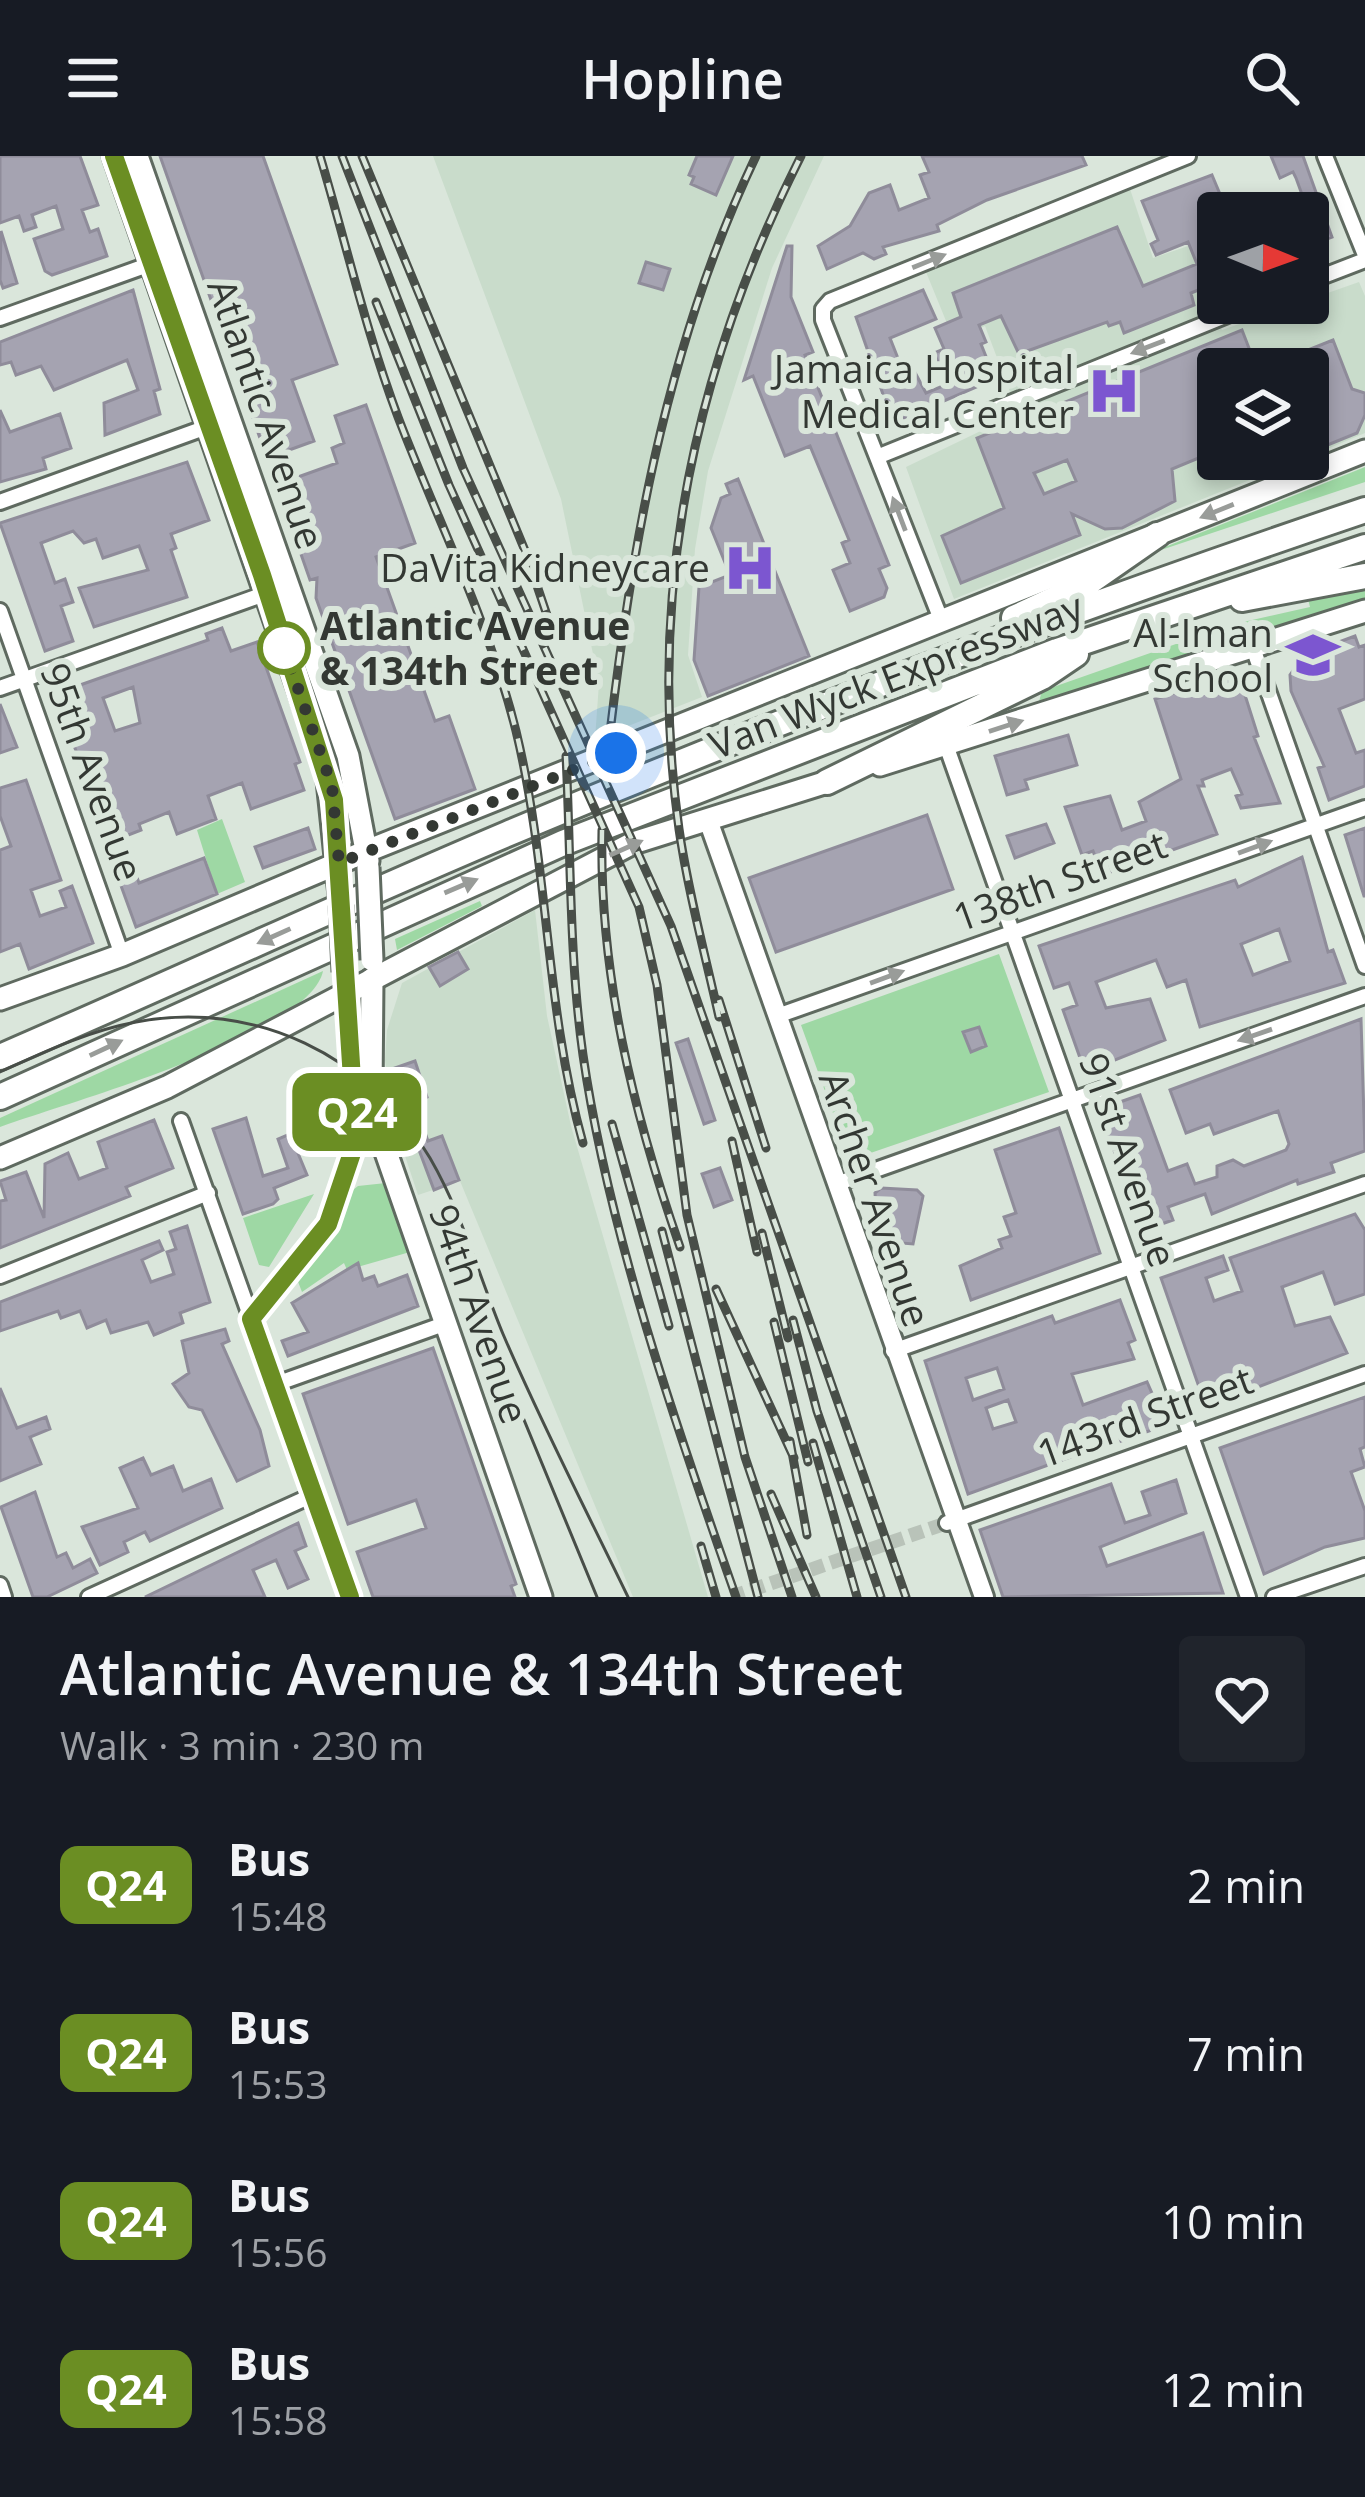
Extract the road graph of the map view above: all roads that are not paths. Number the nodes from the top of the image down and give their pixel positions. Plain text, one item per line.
1 (114, 156) edge
2 (137, 156) edge
3 (1188, 156) edge
4 (1325, 156) edge
5 (1365, 257) edge
6 (162, 260) junction
7 (1329, 273) edge
8 (0, 318) edge
9 (1205, 324) edge
10 (219, 423) junction
11 (1365, 452) edge
12 (878, 457) junction
13 (0, 502) edge
14 (1365, 510) edge
15 (1156, 535) junction
16 (1365, 547) edge
17 (1365, 576) edge
18 (277, 590) junction
19 (0, 610) edge
20 (1365, 611) edge
21 (1163, 613) junction
22 (942, 622) junction
23 (1110, 632) junction
24 (1252, 648) junction
25 (951, 657) junction
26 (24, 679) junction
27 (0, 688) edge
28 (946, 745) junction
29 (827, 782) junction
30 (1365, 808) edge
31 (708, 820) junction
32 (1315, 825) junction
33 (368, 859) junction
34 (339, 873) junction
35 (1013, 933) junction
36 (122, 956) junction
37 (1365, 967) edge
38 (372, 970) junction
39 (344, 983) junction
40 (1365, 996) edge
41 (0, 999) edge
42 (777, 1016) junction
43 (0, 1058) edge
44 (0, 1097) edge
45 (1072, 1100) junction
46 (181, 1121) dead end
47 (0, 1158) edge
48 (836, 1184) junction
49 (1365, 1184) edge
50 (208, 1193) junction
51 (1131, 1266) junction
52 (0, 1276) edge
53 (251, 1319) junction
54 (444, 1324) junction
55 (893, 1351) junction
56 (1365, 1374) edge
57 (276, 1384) junction
58 (1190, 1436) junction
59 (315, 1494) junction
60 (951, 1522) junction
61 (1365, 1566) edge
62 (0, 1586) edge
63 (4, 1597) edge
64 (89, 1597) edge
65 (350, 1597) edge
66 (541, 1597) edge
67 (984, 1597) edge
68 (1248, 1597) edge
69 (1274, 1597) edge

1 - 6 main road, Atlantic Avenue
2 - 6 main road, Atlantic Avenue
12 -> 3 street
4 - 5 street
5 - 7 street
6 - 8 street
6 - 10 main road, Atlantic Avenue
9 -> 12 street
10 - 13 street
10 - 18 main road, Atlantic Avenue
11 -> 15 main road, Van Wyck Expressway
22 -> 12 street
14 - 25 highway, Van Wyck Expressway
15 - 22 main road, Van Wyck Expressway
15 - 25 highway
16 - 21 highway, Van Wyck Expressway
17 - 21 highway
18 - 26 street
18 - 33 main road, Atlantic Avenue
18 - 34 main road, Atlantic Avenue
19 - 26 street, 95th Avenue
20 - 24 main road, Van Wyck Expressway
21 - 23 highway, Van Wyck Expressway
22 - 33 main road, Van Wyck Expressway
23 - 29 highway
44 -> 23 highway, Van Wyck Expressway
28 -> 24 main road, Van Wyck Expressway
24 - 32 street
25 -> 43 highway, Van Wyck Expressway
26 - 27 street
26 - 36 street, 95th Avenue
28 - 29 main road, Van Wyck Expressway
28 - 35 street, 91st Avenue
29 - 31 main road, Van Wyck Expressway
30 - 32 street, 138th Street
38 -> 31 main road, Van Wyck Expressway
31 - 42 street, Archer Avenue
35 -> 32 street, 138th Street
32 - 37 street
33 - 34 main road, Van Wyck Expressway
33 - 38 main road, Atlantic Avenue, bridge
34 - 36 main road, Van Wyck Expressway
34 - 39 main road, Atlantic Avenue, bridge
42 -> 35 street, 138th Street
35 - 45 street, 91st Avenue
36 - 41 main road, Van Wyck Expressway
38 - 39 main road, Van Wyck Expressway
38 - 54 main road, 94th Avenue
39 - 47 main road, Van Wyck Expressway
39 - 53 street
40 -> 45 street
42 - 48 street, Archer Avenue
45 - 48 street
45 - 51 street, 91st Avenue
46 - 50 street
48 - 55 street, Archer Avenue
49 - 51 street
50 - 52 street
50 - 53 street
51 - 55 street
51 - 58 street, 91st Avenue
53 - 57 street
54 - 57 street
54 - 66 main road, 94th Avenue
55 - 60 street, Archer Avenue
56 - 58 street, 143rd Street
57 - 59 street
58 - 60 street, 143rd Street
58 - 68 street, 91st Avenue
59 - 64 street
59 - 65 street
60 - 67 street, Archer Avenue
61 - 69 street
62 - 63 street

